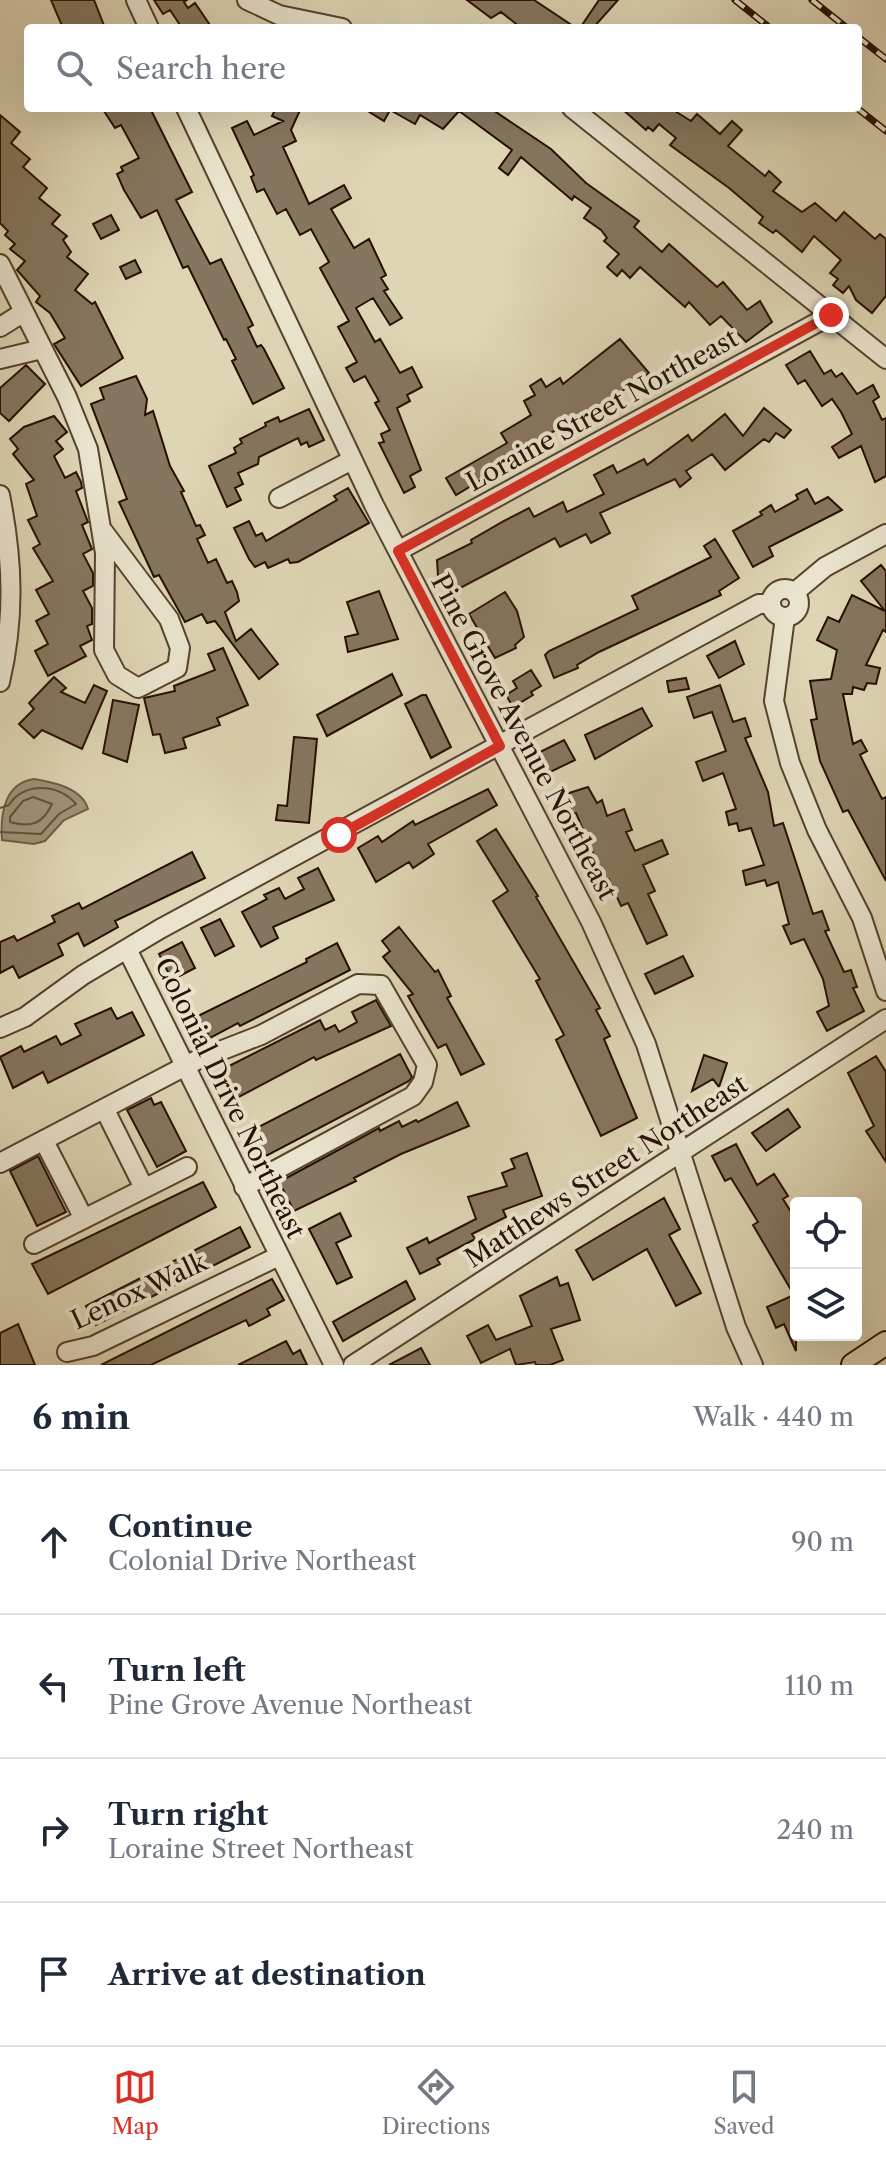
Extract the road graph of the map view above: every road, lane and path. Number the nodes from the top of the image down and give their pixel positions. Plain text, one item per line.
1 (136, 0) edge
2 (247, 0) edge
3 (147, 24) edge
4 (323, 24) edge
5 (188, 112) edge
6 (577, 112) edge
7 (0, 264) edge
8 (24, 312) junction
9 (831, 315) junction
10 (0, 327) edge
11 (42, 349) junction
12 (0, 359) edge
13 (886, 359) edge
14 (352, 460) junction
15 (0, 495) edge
16 (279, 498) dead end
17 (103, 531) junction
18 (886, 534) edge
19 (398, 551) junction
20 (795, 592) junction
21 (770, 604) junction
22 (785, 617) junction
23 (0, 682) edge
24 (500, 746) junction
25 (127, 949) junction
26 (886, 991) edge
27 (886, 1019) edge
28 (0, 1028) edge
29 (185, 1066) junction
30 (105, 1110) junction
31 (44, 1141) junction
32 (683, 1153) junction
33 (0, 1163) edge
34 (187, 1167) dead end
35 (244, 1187) junction
36 (144, 1188) junction
37 (84, 1219) junction
38 (34, 1244) dead end
39 (279, 1256) junction
40 (886, 1343) edge
41 (67, 1352) dead end
42 (334, 1365) edge
43 (353, 1365) edge
44 (753, 1365) edge
45 (853, 1365) edge

1 - 3 street
2 - 4 street
5 - 14 street, Pine Grove Avenue Northeast
6 - 9 street
7 - 8 street
8 - 10 street
8 - 11 street
9 - 13 street
9 - 19 street, Loraine Street Northeast
11 - 12 street
11 - 17 street
14 - 16 street
14 - 19 street, Pine Grove Avenue Northeast
15 - 23 street
17 - 17 street
18 - 20 street
19 - 24 street, Pine Grove Avenue Northeast
20 - 21 street
20 - 22 street
21 - 22 street
21 - 24 street, Colonial Drive Northeast
22 - 26 street
24 - 25 street, Colonial Drive Northeast
24 - 32 street, Pine Grove Avenue Northeast
25 - 28 street
25 - 29 street, Colonial Drive Northeast
27 - 32 street, Matthews Street Northeast
29 - 30 street
29 - 35 street, Colonial Drive Northeast
29 - 35 street
30 - 31 street
30 - 36 street
31 - 33 street
31 - 37 street
32 - 43 street, Matthews Street Northeast
32 - 44 street, Pine Grove Avenue Northeast
34 - 36 street
35 - 39 street, Colonial Drive Northeast
36 - 37 street
37 - 38 street
39 - 41 street, Lenox Walk
39 - 42 street, Colonial Drive Northeast
40 - 45 main road

